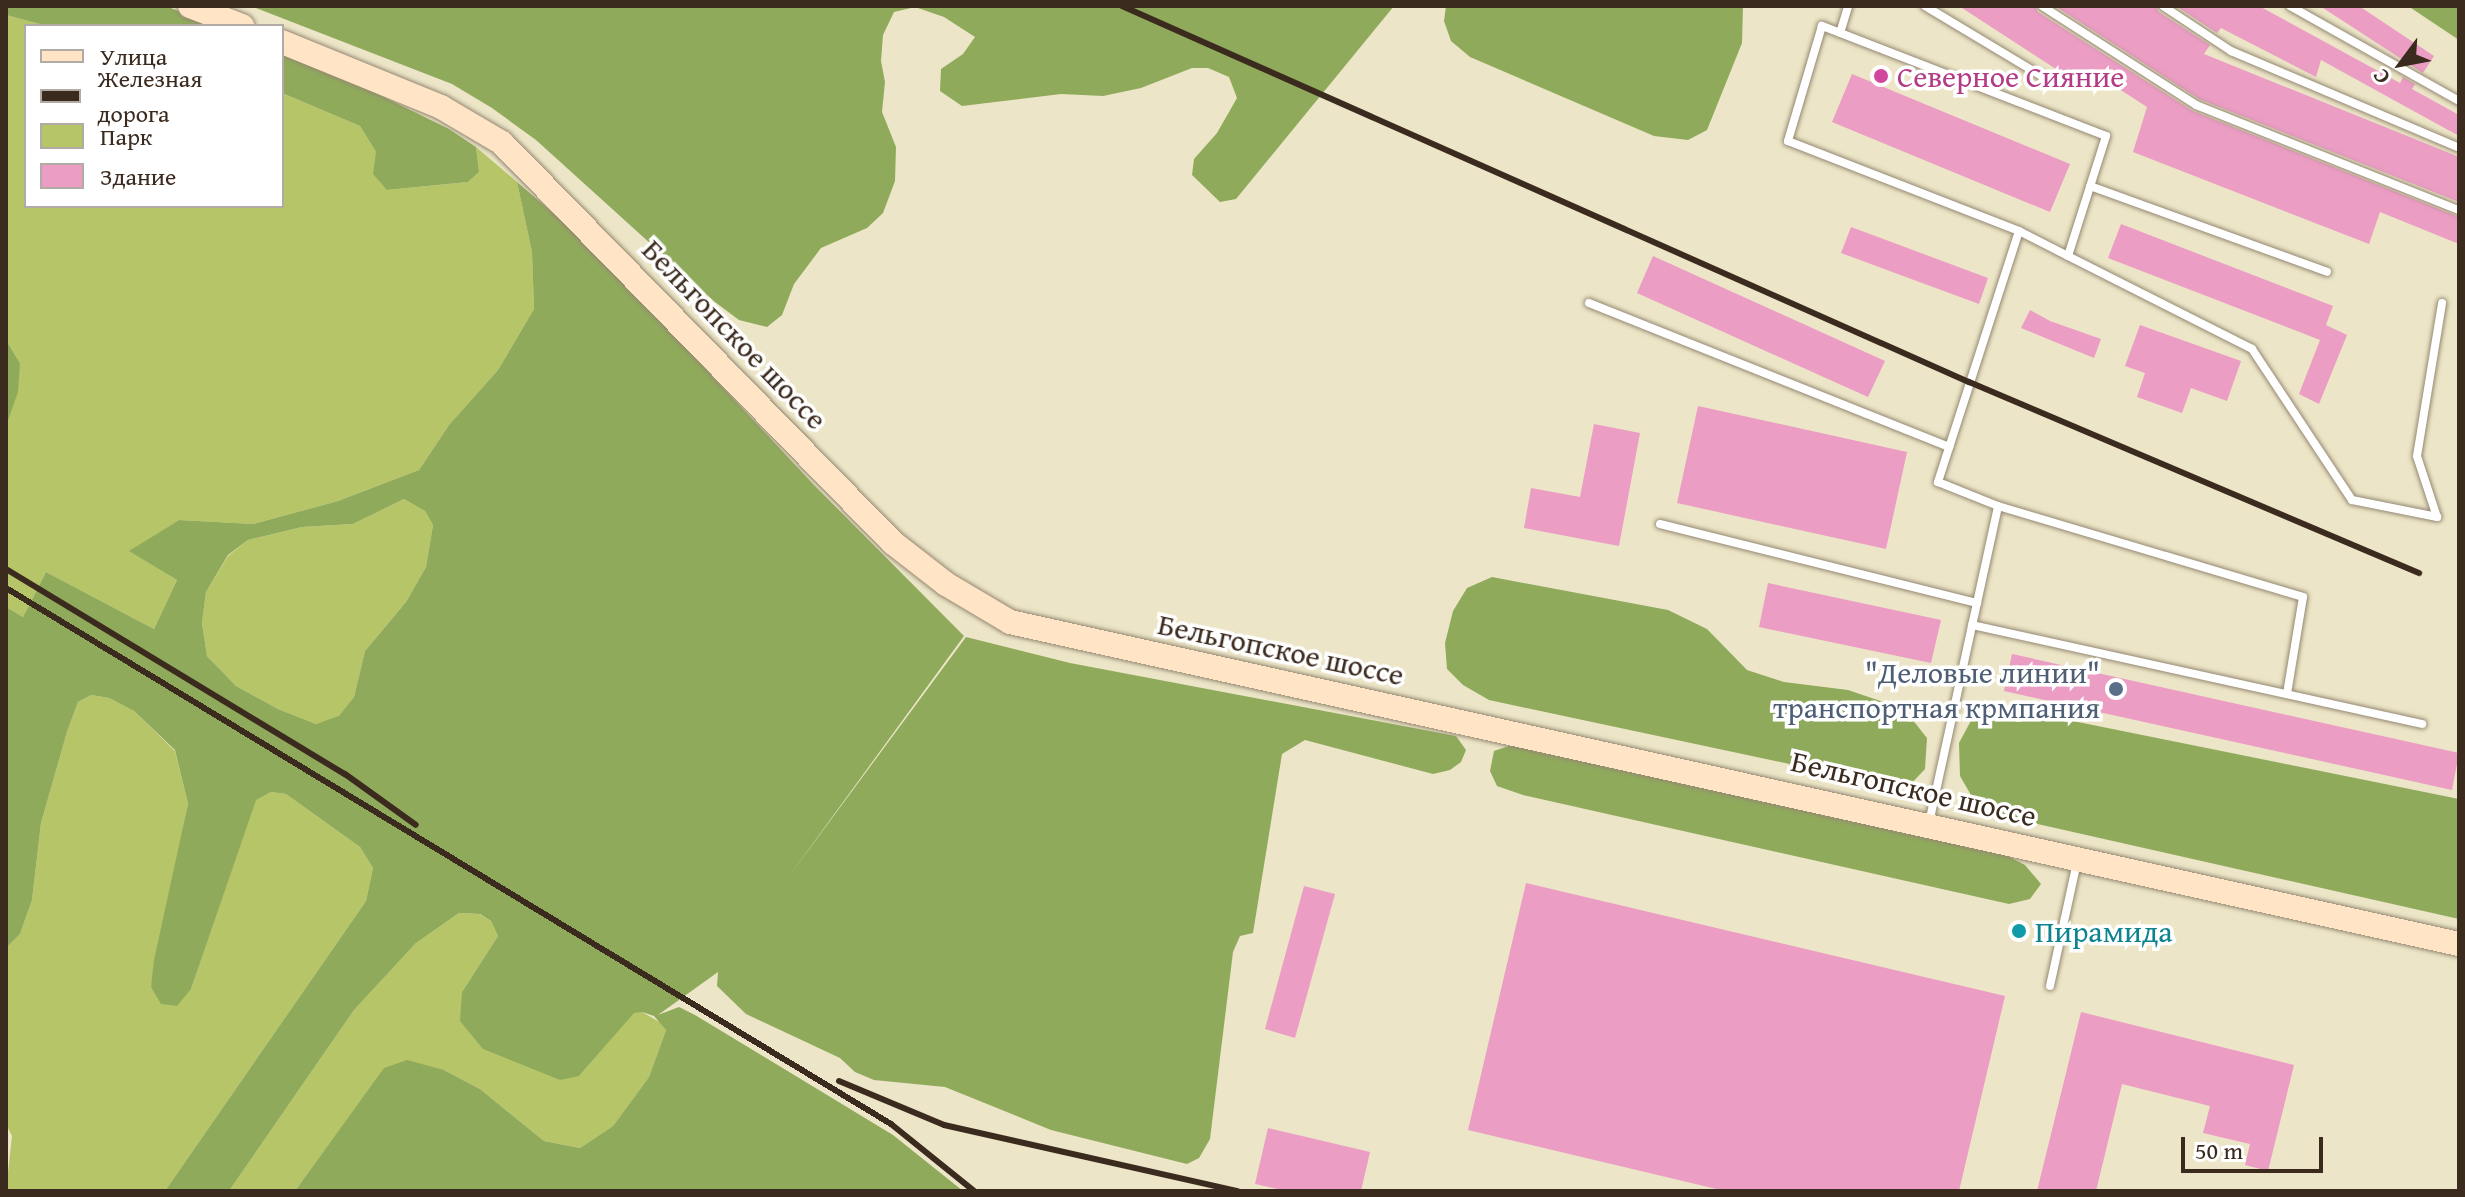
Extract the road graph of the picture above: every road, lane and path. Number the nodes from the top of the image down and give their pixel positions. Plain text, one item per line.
1 (190, 6) edge
2 (1848, 6) edge
3 (1925, 6) edge
4 (2042, 6) edge
5 (2163, 6) edge
6 (2290, 6) edge
7 (237, 24) edge
8 (1840, 33) junction
9 (284, 43) edge
10 (2050, 81) dead end
11 (2459, 101) edge
12 (2459, 148) edge
13 (2090, 186) junction
14 (2459, 210) edge
15 (2019, 231) junction
16 (2068, 256) junction
17 (2327, 272) dead end
18 (1589, 303) dead end
19 (2442, 303) dead end
20 (1949, 447) junction
21 (1998, 506) junction
22 (1660, 524) dead end
23 (1977, 603) junction
24 (1972, 625) junction
25 (2287, 694) junction
26 (2422, 724) dead end
27 (1929, 824) junction
28 (2078, 858) junction
29 (2459, 944) edge
30 (2050, 986) dead end

1 - 7 street
2 - 8 lane
3 - 10 lane
4 - 14 lane
5 - 12 lane
6 - 11 lane
8 - 13 lane
8 - 15 lane
9 - 27 street, Бельгопское шоссе
13 - 16 lane
13 - 17 lane
15 - 16 lane
15 - 20 lane
16 - 19 lane
18 - 20 lane
20 - 21 lane
21 - 23 lane
21 - 25 lane
22 - 23 lane
23 - 24 lane
24 - 25 lane
24 - 27 lane
25 - 26 lane
27 - 28 street, Бельгопское шоссе
28 - 29 street, Бельгопское шоссе
28 - 30 lane

